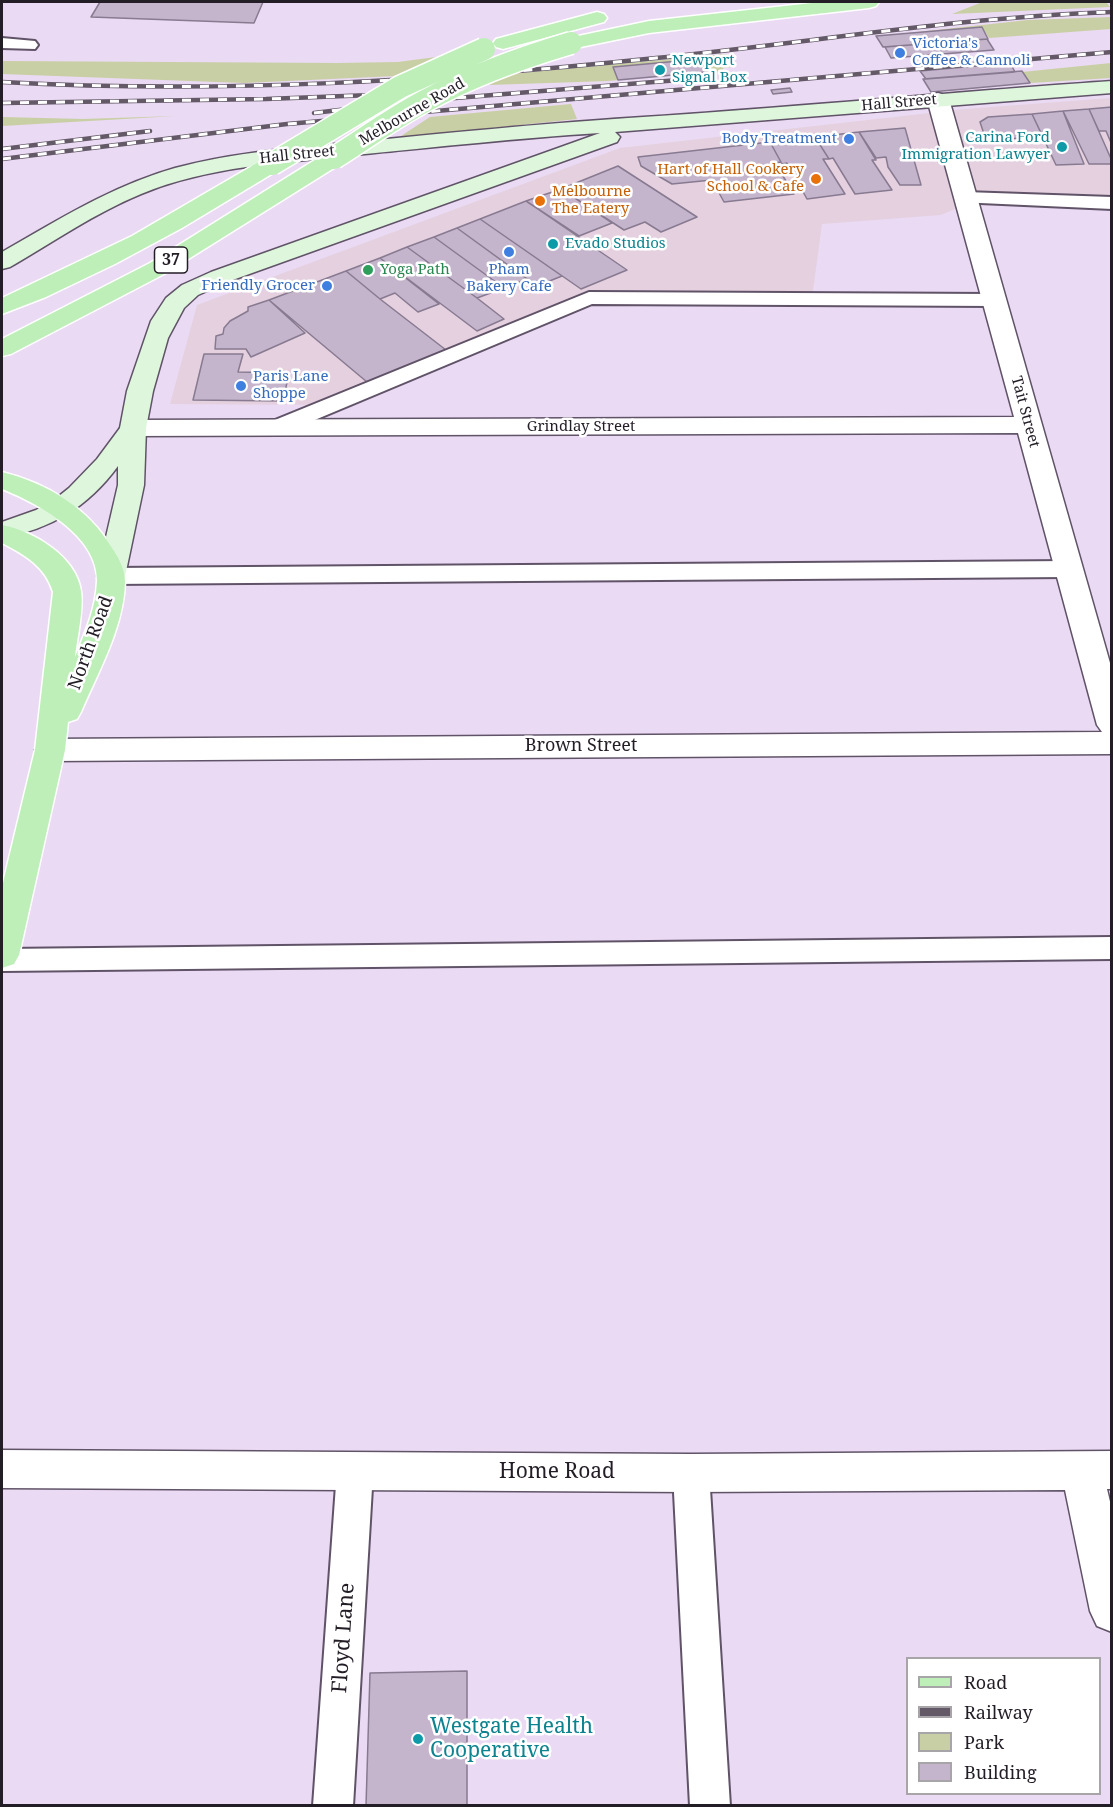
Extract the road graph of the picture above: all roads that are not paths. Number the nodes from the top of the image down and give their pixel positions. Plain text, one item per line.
1 (715, 2) edge
2 (869, 2) edge
3 (2, 43) edge
4 (30, 45) dead end
5 (1112, 87) edge
6 (938, 99) junction
7 (687, 122) junction
8 (499, 134) junction
9 (525, 166) junction
10 (965, 198) junction
11 (1112, 203) edge
12 (2, 262) edge
13 (994, 300) junction
14 (2, 307) edge
15 (2, 349) edge
16 (1029, 425) junction
17 (133, 428) junction
18 (278, 428) junction
19 (2, 480) edge
20 (63, 508) junction
21 (2, 531) edge
22 (1069, 569) junction
23 (111, 576) junction
24 (1112, 724) edge
25 (1112, 743) edge
26 (50, 750) junction
27 (1112, 948) edge
28 (2, 957) edge
29 (2, 1469) edge
30 (1097, 1470) edge
31 (356, 1471) junction
32 (691, 1473) junction
33 (1112, 1611) edge
34 (333, 1806) edge
35 (710, 1806) edge

1 - 14 main road, Melbourne Road / 37, bridge
2 - 15 main road, Melbourne Road / 37, bridge
3 - 4 lane
5 - 6 street, Hall Street
6 - 7 street, Hall Street
6 - 10 street, Tait Street
7 - 8 street, Hall Street
7 - 9 street, Hall Street
8 - 9 street
8 - 12 street, Hall Street
9 - 17 street, Hall Street
10 - 11 lane
10 - 13 street, Tait Street
13 - 16 street, Tait Street
13 - 18 lane
16 - 18 street, Grindlay Street
16 - 22 street, Tait Street
17 - 18 street, Grindlay Street
17 - 20 street, Hall Street
17 - 23 street, Hall Street
19 - 20 main road, North Road
20 - 21 street, Hall Street
20 - 23 main road, North Road
21 - 26 main road, North Road
22 - 23 lane
22 - 24 street, Tait Street
23 - 26 main road, North Road
25 - 26 street, Brown Street
26 - 28 main road, North Road
27 - 28 lane
29 - 31 street, Home Road
30 - 32 street, Home Road
30 - 33 street
31 - 32 street, Home Road
31 - 34 lane, Floyd Lane
32 - 35 lane

